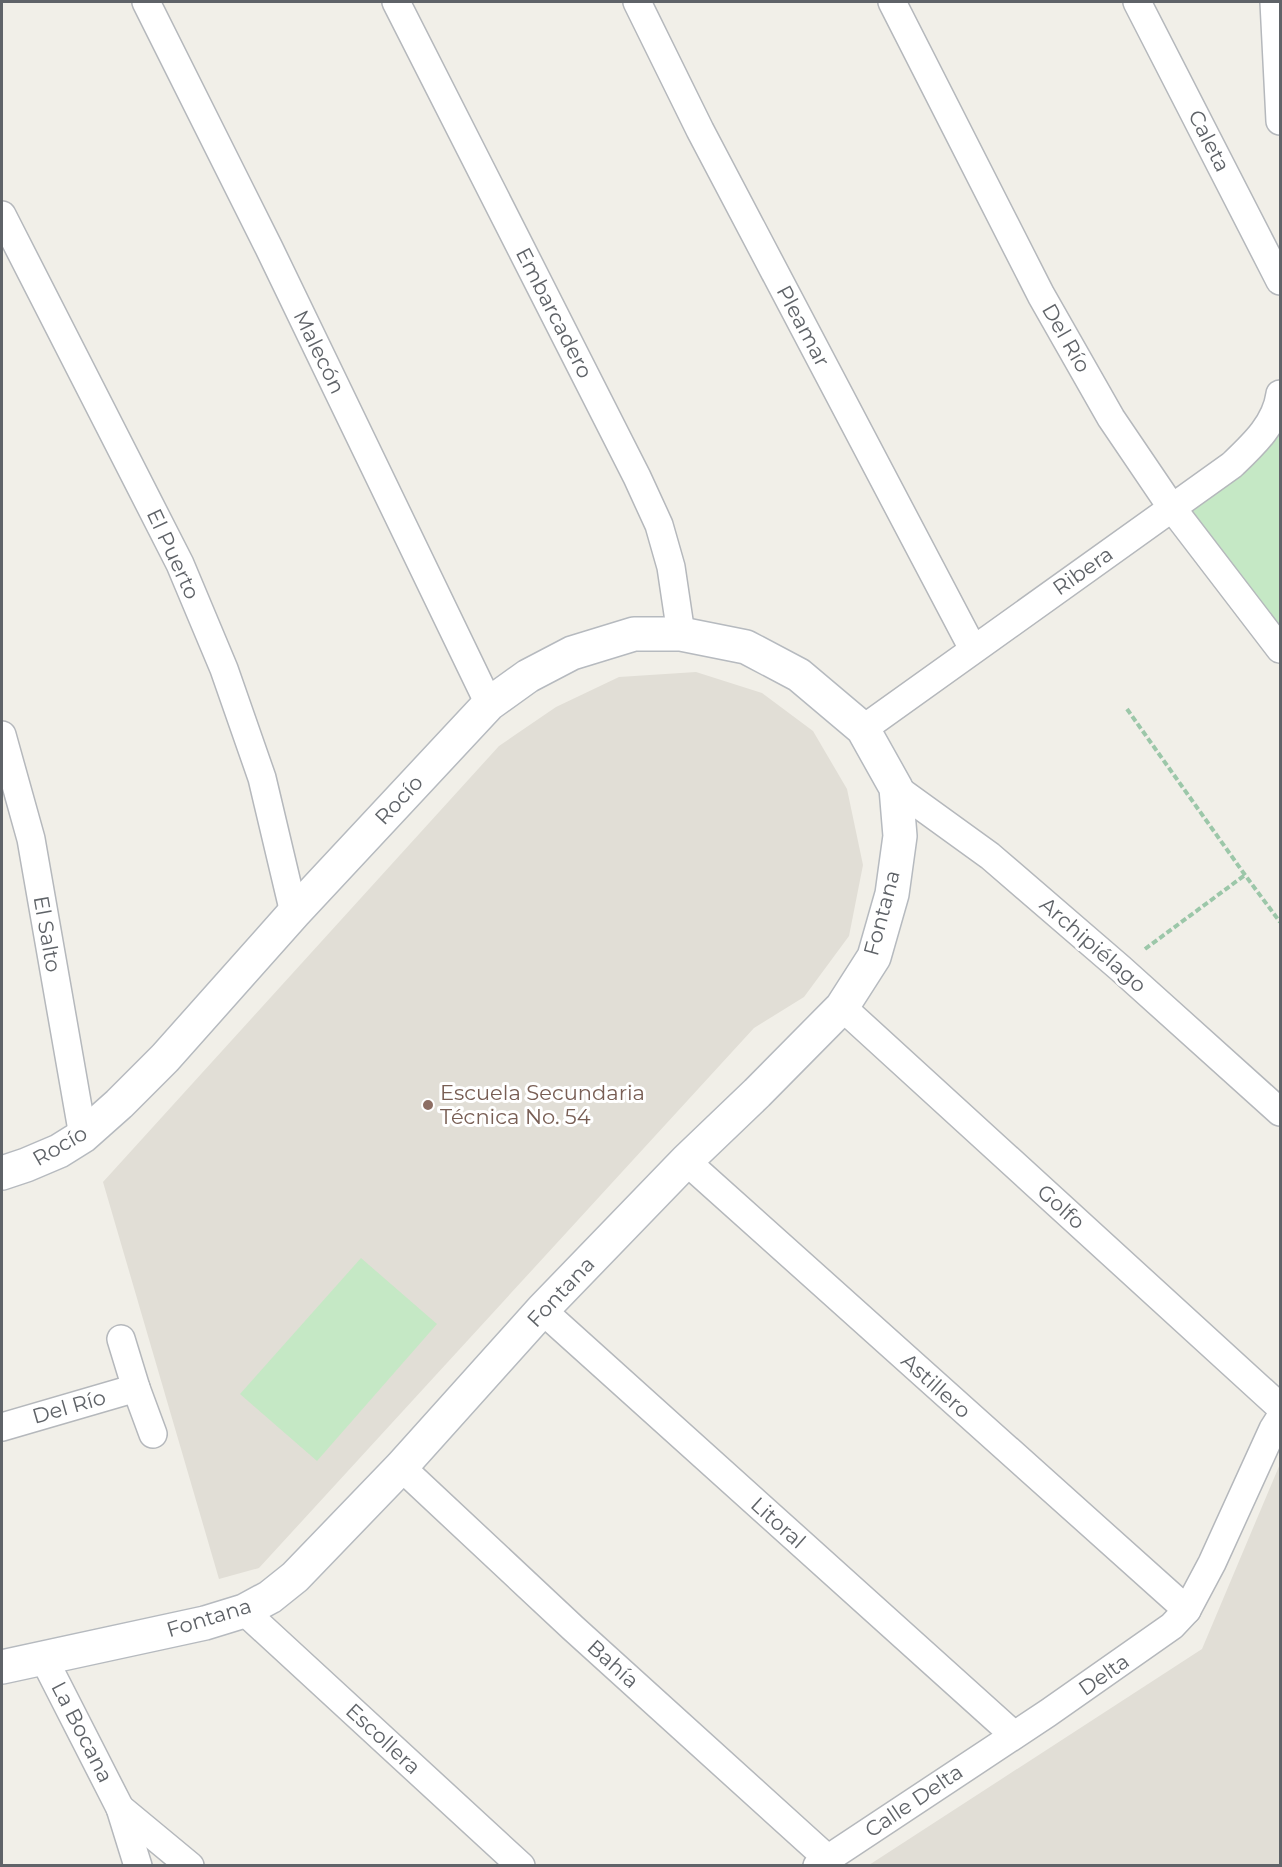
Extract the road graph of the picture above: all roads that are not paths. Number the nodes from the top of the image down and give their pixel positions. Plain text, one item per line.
1 (146, 2) edge
2 (396, 2) edge
3 (637, 2) edge
4 (892, 2) edge
5 (1137, 2) edge
6 (1274, 2) edge
7 (1281, 121) edge
8 (2, 215) edge
9 (1281, 281) edge
10 (1281, 394) edge
11 (1172, 508) junction
12 (681, 634) junction
13 (973, 649) junction
14 (1281, 649) edge
15 (489, 704) junction
16 (863, 729) junction
17 (2, 735) edge
18 (896, 788) junction
19 (294, 913) junction
20 (842, 1006) junction
21 (1281, 1112) edge
22 (83, 1136) junction
23 (686, 1161) junction
24 (2, 1173) edge
25 (542, 1310) junction
26 (121, 1339) dead end
27 (136, 1388) junction
28 (1281, 1407) edge
29 (1281, 1418) edge
30 (2, 1426) edge
31 (153, 1434) dead end
32 (401, 1467) junction
33 (1187, 1610) junction
34 (244, 1611) junction
35 (43, 1657) junction
36 (2, 1667) edge
37 (1014, 1735) junction
38 (971, 1762) joint
39 (120, 1808) junction
40 (822, 1862) edge
41 (138, 1866) edge
42 (190, 1866) edge
43 (521, 1866) edge

1 - 15 street, Malecón
2 - 12 street, Embarcadero
3 - 13 street, Pleamar
4 - 11 street, Del Río
5 - 9 street, Caleta
6 - 7 street
8 - 19 street, El Puerto
10 - 11 street, Ribera
11 - 13 street, Ribera
11 - 14 street, Del Río
12 - 15 street, Rocío
12 - 16 street, Rocío
13 - 16 street, Ribera
15 - 19 street, Rocío
16 - 18 street, Fontana
17 - 22 street, El Salto
18 - 20 street, Fontana
18 - 21 street, Archipiélago
19 - 22 street, Rocío
20 - 23 street, Fontana
20 - 28 street, Golfo
22 - 24 street, Rocío
23 - 25 street, Fontana
23 - 33 street, Astillero
25 - 32 street, Fontana
25 - 37 street, Litoral
26 - 27 street
27 - 30 street, Del Río
27 - 31 street
29 - 33 street, Delta
32 - 34 street, Fontana
32 - 40 street, Bahía
33 - 37 street, Delta
34 - 35 street, Fontana
34 - 43 street, Escollera
35 - 36 street, Fontana
35 - 39 street, La Bocana
37 - 38 street, Delta
38 - 40 street, Calle Delta
39 - 41 street, La Bocana
39 - 42 street, La Bocana

